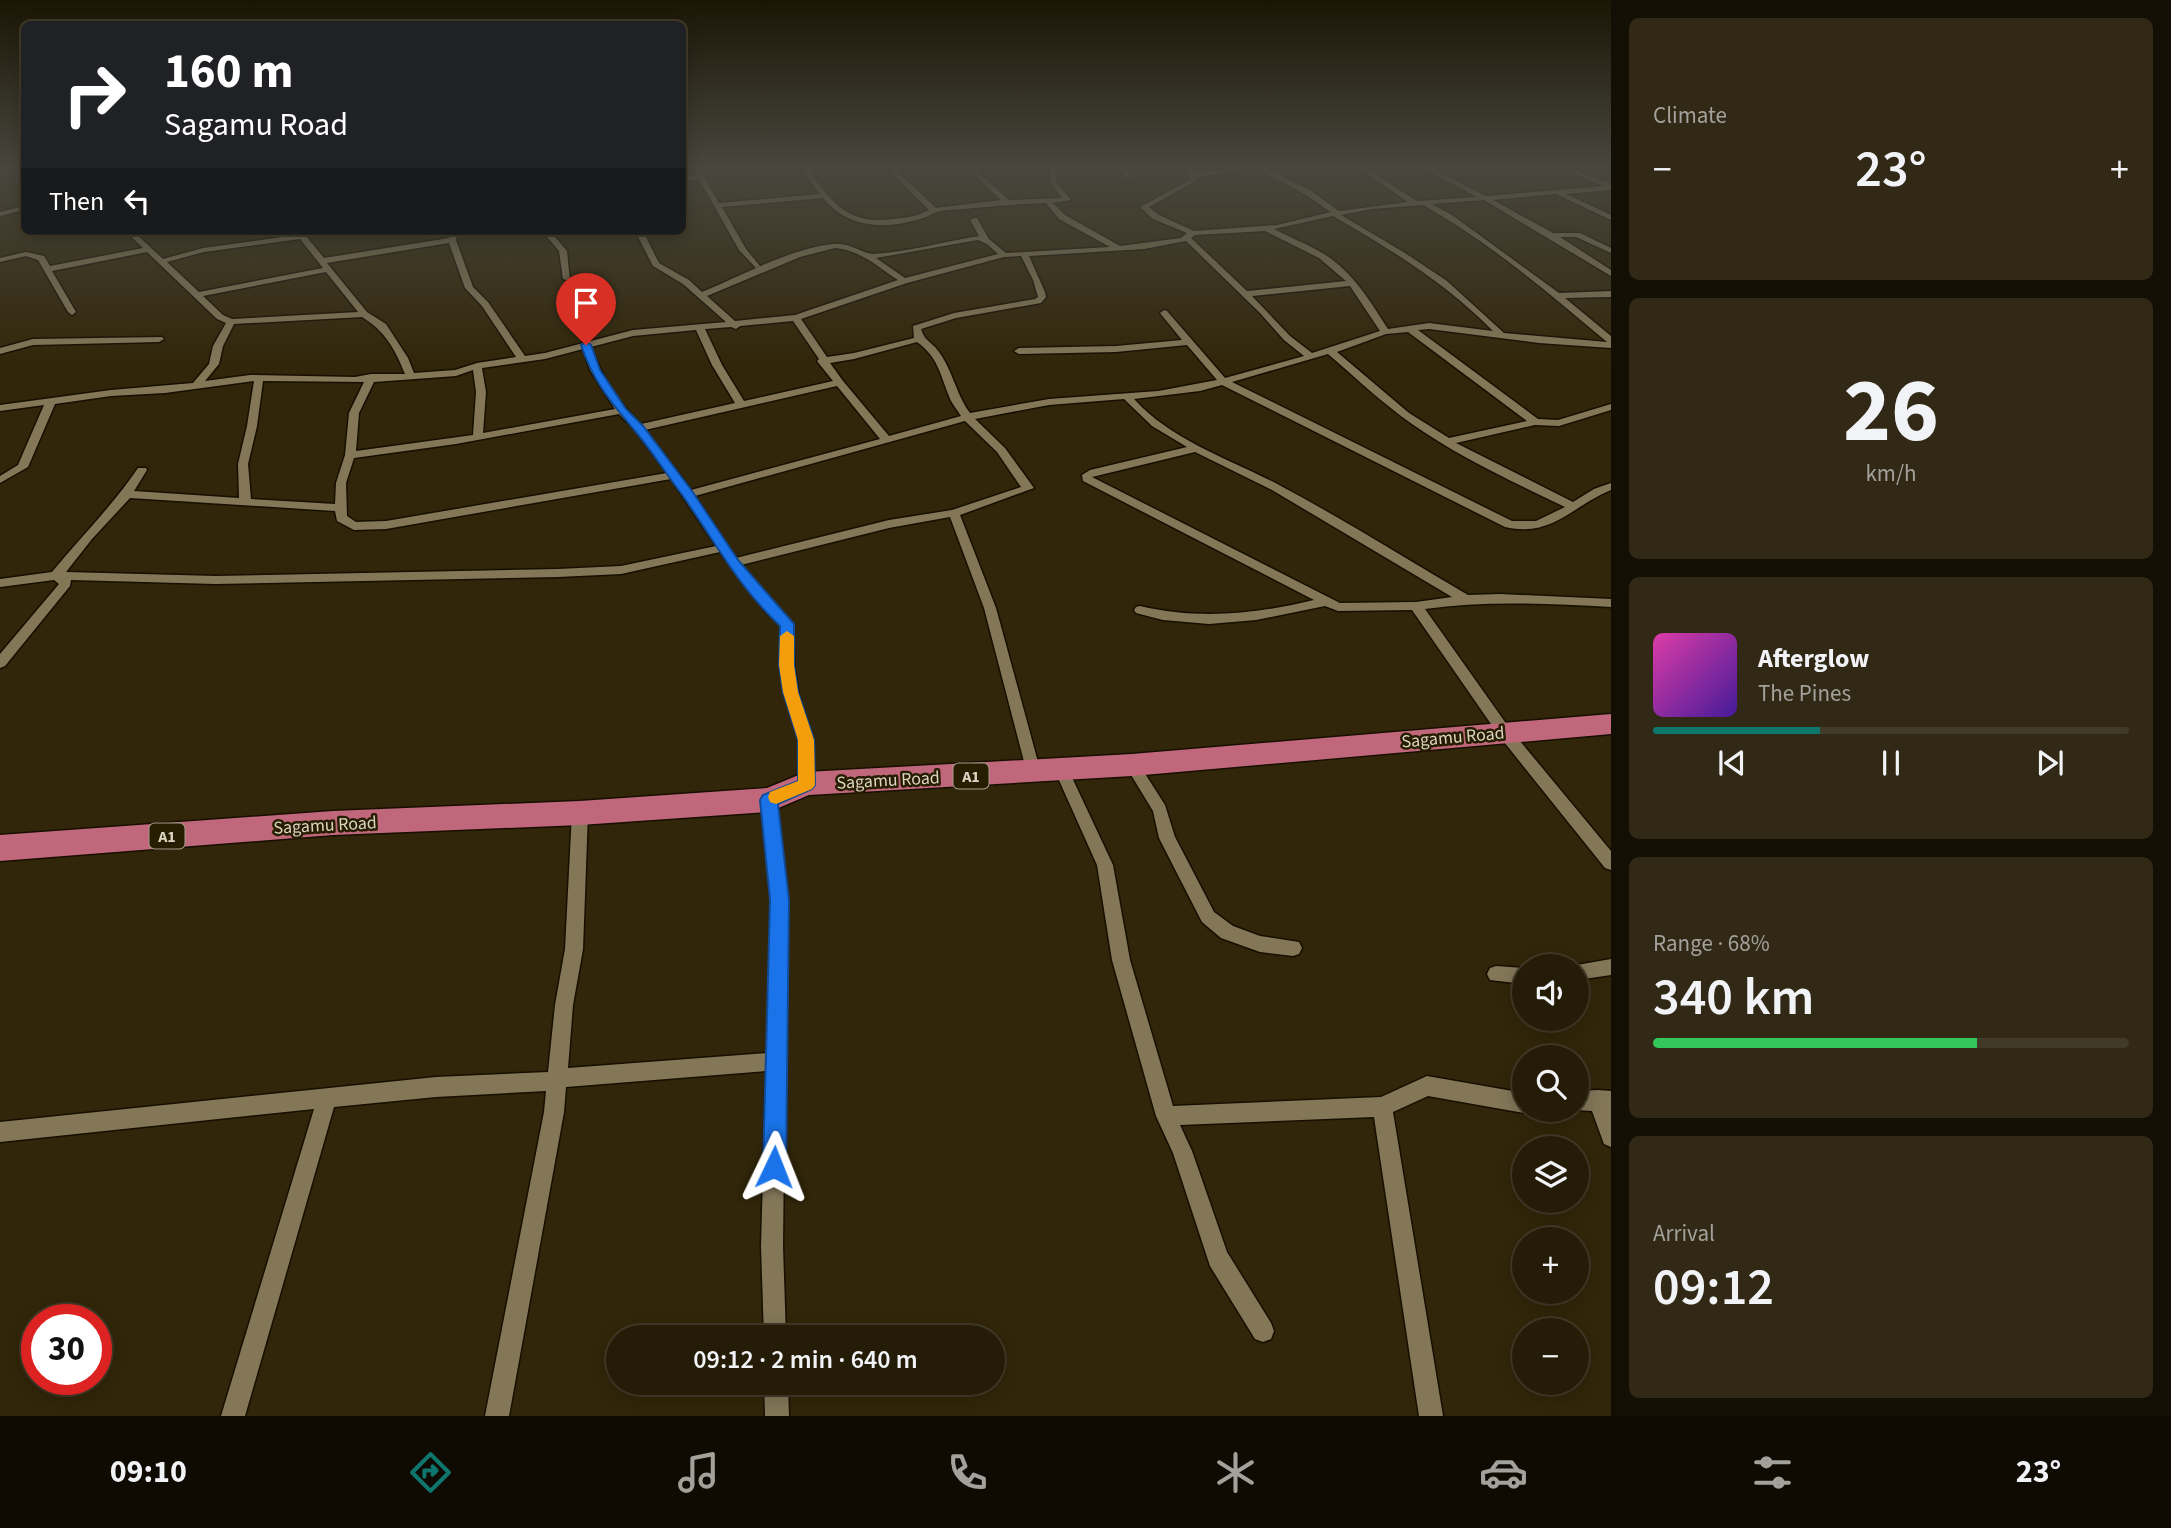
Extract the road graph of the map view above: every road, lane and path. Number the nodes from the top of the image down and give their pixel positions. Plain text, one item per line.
1 (732, 232) edge
2 (981, 232) edge
3 (1090, 232) edge
4 (1183, 232) edge
5 (1234, 232) edge
6 (1274, 232) edge
7 (1366, 232) edge
8 (1470, 232) edge
9 (1549, 232) edge
10 (134, 235) edge
11 (293, 235) edge
12 (300, 235) edge
13 (549, 235) edge
14 (641, 235) edge
15 (1554, 235) junction
16 (453, 236) edge
17 (1190, 236) junction
18 (985, 239) junction
19 (1119, 248) junction
20 (150, 249) junction
21 (1611, 251) edge
22 (1023, 253) junction
23 (1004, 255) junction
24 (869, 257) junction
25 (0, 260) edge
26 (163, 261) junction
27 (323, 261) junction
28 (756, 266) dead end
29 (48, 269) junction
30 (329, 269) junction
31 (1611, 274) edge
32 (567, 279) dead end
33 (904, 281) junction
34 (1352, 283) junction
35 (1245, 294) junction
36 (1611, 294) edge
37 (197, 295) junction
38 (700, 296) junction
39 (1557, 296) junction
40 (72, 312) dead end
41 (1164, 313) dead end
42 (364, 314) junction
43 (796, 318) junction
44 (231, 322) junction
45 (736, 326) junction
46 (700, 328) junction
47 (1409, 328) junction
48 (1385, 332) junction
49 (1502, 336) junction
50 (159, 339) dead end
51 (919, 339) junction
52 (1188, 342) junction
53 (1611, 343) edge
54 (586, 345) junction
55 (0, 351) edge
56 (1019, 351) dead end
57 (1330, 351) junction
58 (1311, 357) junction
59 (522, 359) junction
60 (822, 360) junction
61 (477, 366) junction
62 (371, 377) junction
63 (411, 377) junction
64 (259, 378) junction
65 (1224, 382) junction
66 (839, 383) junction
67 (196, 386) junction
68 (1127, 397) junction
69 (51, 401) junction
70 (740, 403) junction
71 (1611, 407) edge
72 (0, 408) edge
73 (621, 411) junction
74 (967, 417) junction
75 (1535, 422) junction
76 (639, 428) junction
77 (478, 436) junction
78 (887, 440) junction
79 (1447, 442) junction
80 (1198, 448) junction
81 (350, 455) junction
82 (0, 467) edge
83 (23, 467) junction
84 (142, 470) dead end
85 (673, 475) junction
86 (0, 480) edge
87 (1611, 486) edge
88 (127, 494) junction
89 (688, 494) junction
90 (245, 500) junction
91 (1573, 506) junction
92 (342, 508) junction
93 (954, 513) junction
94 (722, 548) junction
95 (733, 563) junction
96 (56, 576) junction
97 (0, 583) edge
98 (1466, 599) junction
99 (1324, 601) junction
100 (1611, 603) edge
101 (1416, 606) junction
102 (1140, 610) dead end
103 (0, 663) edge
104 (1611, 724) edge
105 (1505, 733) junction
106 (1132, 765) junction
107 (1047, 771) junction
108 (806, 785) junction
109 (769, 800) junction
110 (580, 813) junction
111 (0, 848) edge
112 (1611, 863) edge
113 (1293, 948) dead end
114 (1611, 967) edge
115 (1589, 970) edge
116 (1496, 974) dead end
117 (1512, 975) edge
118 (778, 1060) junction
119 (557, 1078) junction
120 (327, 1099) junction
121 (1604, 1100) edge
122 (1512, 1101) edge
123 (1381, 1107) junction
124 (1166, 1116) junction
125 (0, 1132) edge
126 (1611, 1137) edge
127 (775, 1325) edge
128 (1263, 1331) dead end
129 (776, 1395) edge
130 (233, 1416) edge
131 (497, 1416) edge
132 (777, 1416) edge
133 (1431, 1416) edge

1 - 28 street
2 - 18 street
3 - 19 street
4 - 17 street
5 - 17 street
6 - 34 street
7 - 49 street
8 - 39 street
9 - 15 street
10 - 20 street
11 - 26 street
12 - 27 street
13 - 32 street
14 - 38 street
15 - 21 street
15 - 31 street
16 - 27 street
16 - 59 street
17 - 19 street
17 - 35 street
18 - 23 street
18 - 24 street
19 - 22 street
20 - 26 street
20 - 29 street
22 - 23 street
22 - 51 street
23 - 33 street
24 - 33 street
24 - 38 street
25 - 29 street
26 - 37 street
27 - 30 street
29 - 40 street
30 - 37 street
30 - 42 street
33 - 43 street
34 - 35 street
34 - 48 street
35 - 58 street
36 - 39 street
37 - 44 street
38 - 45 street
39 - 53 street
41 - 52 street
42 - 44 street
42 - 63 street
43 - 45 street
43 - 60 street
44 - 67 street
45 - 46 street
46 - 54 street
46 - 70 street
47 - 48 street
47 - 49 street
47 - 75 street
48 - 57 street
49 - 53 street
50 - 55 street
51 - 60 street
51 - 74 street
52 - 56 street
52 - 65 street
54 - 59 street
54 - 73 street
57 - 58 street
57 - 79 street
58 - 65 street
59 - 61 street
60 - 66 street
61 - 63 street
61 - 77 street
62 - 63 street
62 - 64 street
62 - 81 street
64 - 67 street
64 - 90 street
65 - 68 street
65 - 91 street
66 - 70 street
66 - 78 street
67 - 69 street
68 - 74 street
68 - 80 street
69 - 72 street
69 - 83 street
70 - 76 street
71 - 75 street
73 - 76 street
73 - 77 street
74 - 78 street
74 - 93 street
75 - 79 street
76 - 85 street
77 - 81 street
78 - 89 street
79 - 91 street
80 - 98 street
80 - 99 street
81 - 92 street
82 - 83 street
83 - 86 street
84 - 88 street
85 - 89 street
85 - 92 street
87 - 91 street
88 - 90 street
88 - 96 street
89 - 94 street
90 - 92 street
93 - 95 street
93 - 107 street
94 - 95 street
94 - 96 street
95 - 108 street
96 - 97 street
96 - 103 street
98 - 100 street
98 - 101 street
99 - 101 street
99 - 102 street
101 - 105 street
104 - 105 highway, Sagamu Road / A1
105 - 106 highway, Sagamu Road / A1
105 - 112 street
106 - 107 highway, Sagamu Road / A1
106 - 113 street
107 - 108 highway, Sagamu Road / A1
107 - 124 street
108 - 109 highway, Sagamu Road / A1
109 - 110 highway, Sagamu Road / A1
109 - 118 street
110 - 111 highway, Sagamu Road / A1
110 - 119 street
114 - 115 street
116 - 117 street
118 - 119 street
118 - 127 street
119 - 120 street
119 - 131 street
120 - 125 street
120 - 130 street
121 - 126 street
122 - 123 street
123 - 124 street
123 - 133 street
124 - 128 street
129 - 132 street

